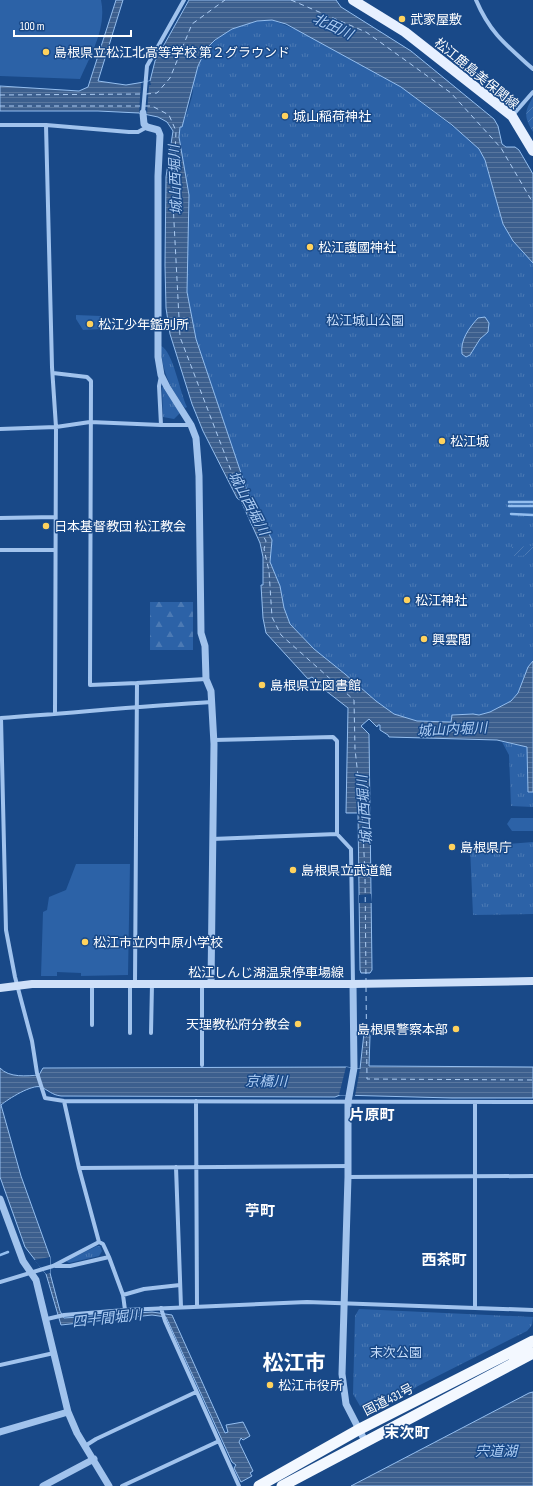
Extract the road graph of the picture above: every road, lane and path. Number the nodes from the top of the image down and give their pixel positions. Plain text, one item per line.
1 (184, 0) edge
2 (353, 0) edge
3 (476, 0) edge
4 (533, 69) edge
5 (533, 92) edge
6 (143, 114) joint
7 (512, 116) junction
8 (0, 125) edge
9 (46, 125) junction
10 (147, 127) junction
11 (533, 151) edge
12 (53, 373) junction
13 (161, 374) junction
14 (90, 422) junction
15 (191, 425) junction
16 (161, 426) junction
17 (56, 427) junction
18 (0, 429) edge
19 (56, 517) junction
20 (0, 518) edge
21 (0, 550) edge
22 (55, 550) junction
23 (206, 679) junction
24 (137, 684) junction
25 (212, 702) junction
26 (138, 706) junction
27 (54, 714) junction
28 (214, 740) junction
29 (1, 748) edge
30 (1, 819) edge
31 (337, 834) junction
32 (212, 839) junction
33 (1, 844) edge
34 (533, 981) edge
35 (92, 984) junction
36 (152, 984) junction
37 (207, 984) junction
38 (357, 984) junction
39 (18, 985) junction
40 (133, 985) junction
41 (0, 988) edge
42 (92, 1025) dead end
43 (130, 1033) dead end
44 (151, 1033) dead end
45 (202, 1065) dead end
46 (348, 1100) junction
47 (64, 1101) junction
48 (196, 1101) junction
49 (475, 1102) junction
50 (533, 1102) edge
51 (348, 1166) junction
52 (79, 1168) junction
53 (176, 1168) junction
54 (196, 1168) junction
55 (475, 1176) junction
56 (533, 1176) edge
57 (348, 1177) junction
58 (0, 1199) edge
59 (99, 1242) junction
60 (109, 1257) junction
61 (53, 1266) junction
62 (32, 1273) junction
63 (0, 1282) edge
64 (180, 1285) junction
65 (123, 1295) junction
66 (344, 1302) junction
67 (197, 1306) junction
68 (181, 1307) junction
69 (475, 1307) junction
70 (125, 1310) junction
71 (161, 1310) junction
72 (533, 1310) edge
73 (47, 1319) junction
74 (533, 1341) edge
75 (54, 1353) junction
76 (533, 1353) edge
77 (0, 1365) edge
78 (196, 1392) junction
79 (68, 1412) junction
80 (358, 1430) junction
81 (0, 1432) edge
82 (219, 1441) junction
83 (365, 1441) junction
84 (85, 1446) junction
85 (94, 1459) junction
86 (43, 1486) edge
87 (109, 1486) edge
88 (122, 1486) edge
89 (239, 1486) edge
90 (259, 1486) edge
91 (282, 1486) edge

1 - 6 street
2 - 7 main road, 松江鹿島美保関線
3 - 4 street
5 - 7 street
6 - 10 street
7 - 11 main road, 松江鹿島美保関線
8 - 9 street
9 - 10 street
9 - 12 street
10 - 13 street
12 - 14 street
12 - 17 street
13 - 15 street
13 - 16 street
14 - 16 street
14 - 17 street
14 - 24 street
15 - 16 street
15 - 23 street
17 - 18 street
17 - 19 street
19 - 20 street
19 - 22 street
21 - 22 street
22 - 27 street
23 - 24 street
23 - 25 street
24 - 26 street
25 - 26 street
25 - 28 street
26 - 27 street
26 - 40 street
27 - 29 street
28 - 31 street
28 - 32 street
29 - 30 street
30 - 33 street
31 - 32 street
31 - 38 street
32 - 37 street
33 - 39 street
34 - 38 main road, 松江しんじ湖温泉停車場線
35 - 39 main road, 松江しんじ湖温泉停車場線
35 - 40 main road, 松江しんじ湖温泉停車場線
35 - 42 street
36 - 37 main road, 松江しんじ湖温泉停車場線
36 - 40 main road, 松江しんじ湖温泉停車場線
36 - 44 street
37 - 38 main road, 松江しんじ湖温泉停車場線
37 - 45 street
38 - 46 street
39 - 41 main road, 松江しんじ湖温泉停車場線
39 - 47 street
40 - 43 street
46 - 48 street
46 - 49 street
46 - 51 street
47 - 48 street
47 - 52 street
48 - 54 street
49 - 50 street
49 - 55 street
51 - 54 street
51 - 57 street
52 - 53 street
52 - 59 street
53 - 54 street
53 - 64 street
54 - 67 street
55 - 56 street
55 - 57 street
55 - 69 street
57 - 66 street
58 - 62 street
59 - 60 street
59 - 61 street
60 - 61 street
60 - 65 street
61 - 62 street
62 - 63 street
62 - 73 street
64 - 65 street
64 - 68 street
65 - 70 street
66 - 67 street
66 - 69 street
66 - 80 street
67 - 68 street
68 - 71 street
69 - 72 street
70 - 71 street
70 - 73 street
71 - 78 street
73 - 75 street
74 - 80 highway, 国道431号
75 - 77 street
75 - 79 street
76 - 83 highway, 国道431号
78 - 82 street
78 - 84 street
79 - 81 street
79 - 84 street
80 - 83 street
80 - 90 highway, 国道431号
82 - 88 street
82 - 89 street
83 - 91 highway, 国道431号
84 - 85 street
85 - 86 street
85 - 87 street

